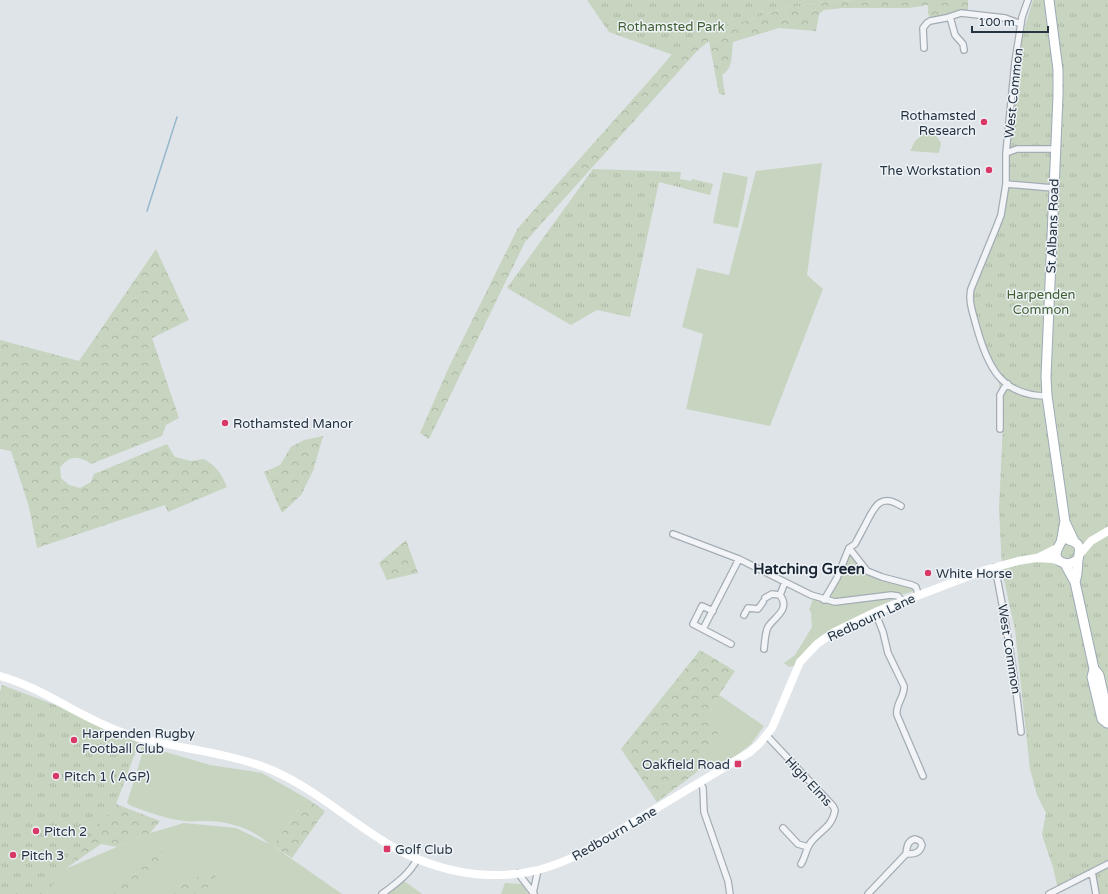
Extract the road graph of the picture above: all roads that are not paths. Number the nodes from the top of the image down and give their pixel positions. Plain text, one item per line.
1 (1028, 0) edge
2 (1049, 0) edge
3 (950, 17) junction
4 (1021, 24) junction
5 (924, 48) dead end
6 (964, 50) dead end
7 (1056, 149) junction
8 (1006, 153) junction
9 (1006, 184) junction
10 (1054, 188) junction
11 (1008, 384) junction
12 (1047, 396) junction
13 (1000, 429) dead end
14 (901, 506) dead end
15 (1065, 522) junction
16 (1108, 531) edge
17 (673, 534) dead end
18 (1091, 541) junction
19 (1074, 542) junction
20 (1058, 545) junction
21 (849, 548) junction
22 (1079, 556) junction
23 (1036, 558) junction
24 (739, 559) junction
25 (1063, 563) junction
26 (995, 567) junction
27 (785, 582) junction
28 (1075, 582) junction
29 (918, 594) junction
30 (780, 595) junction
31 (824, 600) junction
32 (902, 601) junction
33 (712, 611) junction
34 (875, 612) junction
35 (744, 614) dead end
36 (703, 629) junction
37 (731, 644) dead end
38 (764, 649) dead end
39 (0, 676) edge
40 (1103, 696) edge
41 (1108, 721) edge
42 (1021, 732) dead end
43 (767, 736) junction
44 (923, 776) dead end
45 (700, 782) junction
46 (783, 828) dead end
47 (808, 847) junction
48 (906, 854) dead end
49 (417, 860) junction
50 (801, 864) dead end
51 (1108, 864) edge
52 (538, 870) junction
53 (1092, 872) junction
54 (518, 873) junction
55 (382, 894) edge
56 (534, 894) edge
57 (730, 894) edge
58 (868, 894) edge
59 (1049, 894) edge
60 (1096, 894) edge

1 - 4 street, West Common
2 - 7 main road, St Albans Road
3 - 4 street
3 - 5 street
3 - 6 street
4 - 8 street, West Common
7 - 8 street, West Common
7 - 10 main road, St Albans Road
8 - 9 street, West Common
9 - 10 street
9 - 11 street, West Common
10 - 12 main road, St Albans Road
11 - 12 street, West Common
11 - 13 street
12 - 15 main road, St Albans Road
14 - 21 street
15 - 19 main road, St Albans Road
15 - 20 main road, St Albans Road
16 - 18 main road
17 - 24 street
18 - 19 main road
18 - 22 main road
19 - 20 main road
19 - 22 main road, St Albans Road
20 - 23 main road, Redbourn Lane
20 - 25 main road, St Albans Road
21 - 29 street
21 - 31 street
22 - 25 main road
22 - 28 main road, St Albans Road
23 - 25 main road, Redbourn Lane
23 - 26 main road, Redbourn Lane
24 - 27 street
24 - 33 street
25 - 28 main road, St Albans Road
26 - 29 main road, Redbourn Lane
26 - 42 street, West Common
27 - 30 street
27 - 31 street
28 - 40 main road, St Albans Road
29 - 32 main road, Redbourn Lane
30 - 35 street
30 - 38 street
31 - 32 street
32 - 34 main road, Redbourn Lane
33 - 36 street
33 - 36 street
34 - 43 main road, Redbourn Lane
34 - 44 street
36 - 37 street
39 - 49 main road, Redbourn Lane
40 - 41 main road, St Albans Road
43 - 45 main road, Redbourn Lane
43 - 47 street, High Elms
45 - 52 main road, Redbourn Lane
45 - 57 street
46 - 47 street
47 - 50 street, High Elms
48 - 58 street
49 - 54 main road, Redbourn Lane
49 - 55 street
51 - 53 street
52 - 54 main road, Redbourn Lane
52 - 56 street
53 - 59 street
53 - 60 street
54 - 56 street

